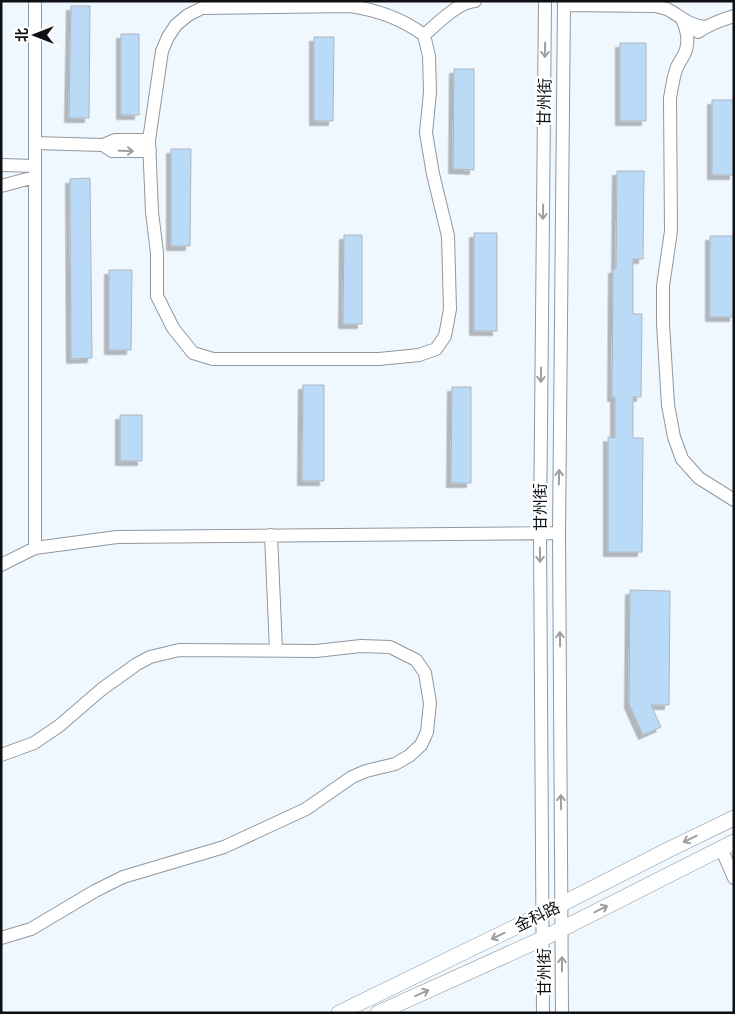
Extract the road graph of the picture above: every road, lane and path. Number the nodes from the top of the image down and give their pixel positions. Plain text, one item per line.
1 (35, 1) edge
2 (475, 1) edge
3 (545, 1) edge
4 (564, 3) edge
5 (666, 5) edge
6 (734, 16) edge
7 (682, 19) junction
8 (705, 27) junction
9 (424, 35) junction
10 (686, 51) junction
11 (35, 143) junction
12 (150, 146) junction
13 (1, 165) edge
14 (35, 172) junction
15 (1, 186) edge
16 (734, 500) edge
17 (540, 532) junction
18 (559, 532) junction
19 (271, 535) junction
20 (35, 548) junction
21 (1, 565) edge
22 (276, 650) junction
23 (1, 755) edge
24 (734, 818) edge
25 (727, 845) edge
26 (734, 878) edge
27 (562, 904) junction
28 (544, 914) junction
29 (562, 928) junction
30 (1, 938) edge
31 (544, 938) junction
32 (339, 1013) edge
33 (378, 1013) edge
34 (543, 1013) edge
35 (562, 1013) edge

1 - 11 street
2 - 9 street
3 -> 17 street, 甘州街
4 - 5 street
18 -> 4 street, 甘州街
5 - 7 street
6 - 8 street
7 - 8 street
7 - 10 street
8 - 10 street
9 - 12 street
9 - 12 street
10 - 16 street
11 - 12 street
11 - 14 street
13 - 14 street
14 - 15 street
14 - 20 street
17 - 18 street
17 - 19 street
17 -> 28 street, 甘州街
27 -> 18 street, 甘州街
19 - 20 street
19 - 22 street
20 - 21 street
22 - 23 street
22 - 30 street
24 -> 27 main road, 金科路
25 - 26 street
29 -> 25 main road, 金科路
27 - 28 main road, 金科路
27 - 29 street, 甘州街
28 - 31 street, 甘州街
28 -> 32 main road, 金科路
29 - 31 main road, 金科路
35 -> 29 street, 甘州街
33 -> 31 main road, 金科路
31 - 34 street, 甘州街

